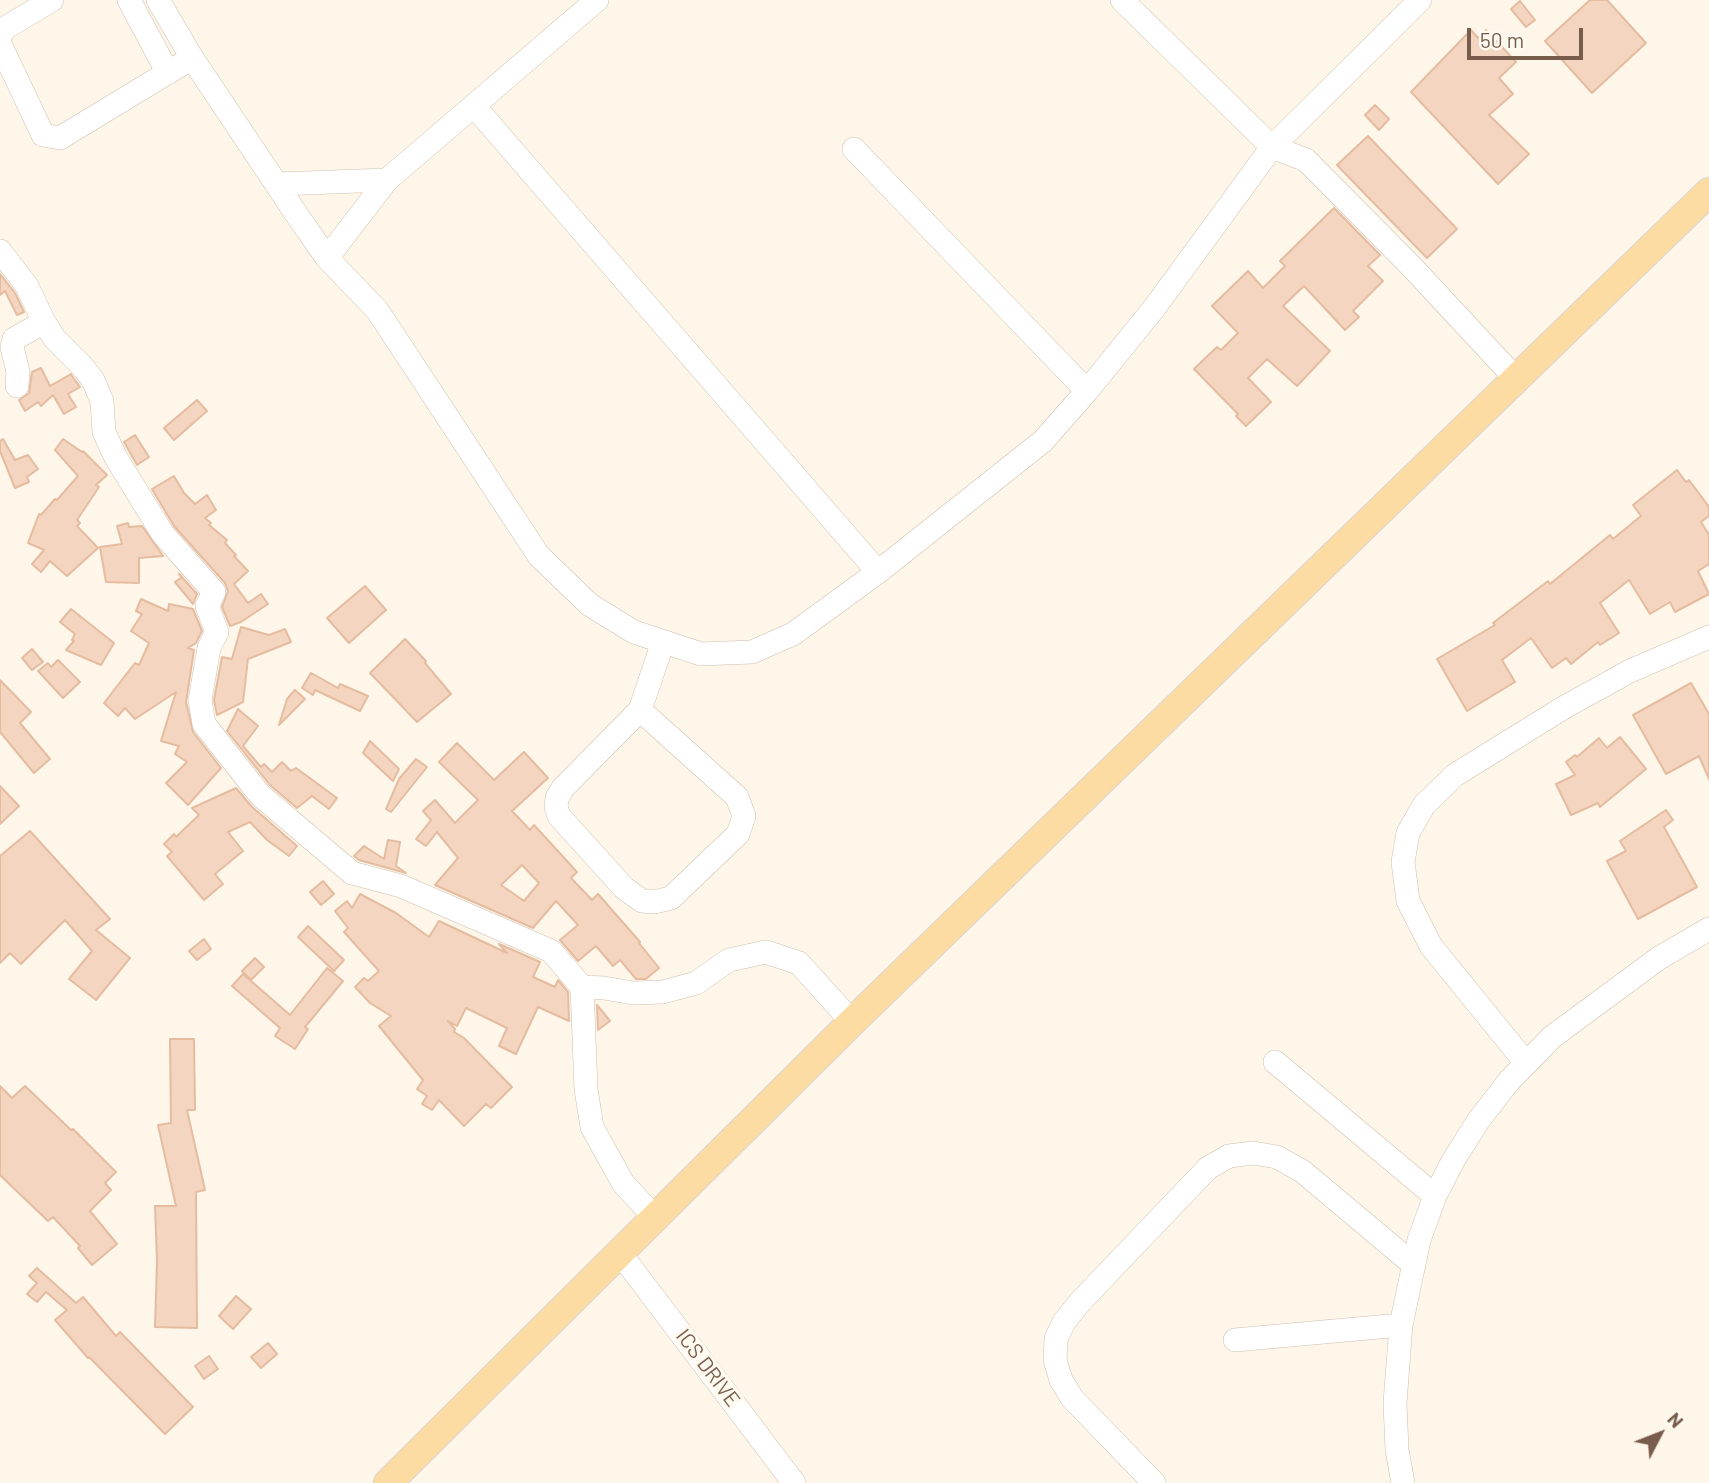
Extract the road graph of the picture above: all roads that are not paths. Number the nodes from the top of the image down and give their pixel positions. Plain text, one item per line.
1 (52, 0) edge
2 (129, 0) edge
3 (158, 0) edge
4 (597, 0) edge
5 (1122, 0) edge
6 (1420, 0) edge
7 (0, 36) edge
8 (0, 44) edge
9 (192, 58) junction
10 (168, 73) junction
11 (474, 106) junction
12 (1272, 147) junction
13 (854, 149) dead end
14 (387, 180) junction
15 (277, 184) junction
16 (1709, 191) edge
17 (0, 251) edge
18 (327, 258) junction
19 (44, 322) junction
20 (1517, 380) junction
21 (17, 386) dead end
22 (1087, 391) junction
23 (878, 572) junction
24 (1709, 637) edge
25 (663, 642) junction
26 (640, 710) junction
27 (1709, 929) edge
28 (582, 987) junction
29 (852, 1022) junction
30 (1275, 1062) dead end
31 (1526, 1063) junction
32 (1435, 1196) junction
33 (656, 1218) junction
34 (620, 1253) junction
35 (1414, 1265) junction
36 (1401, 1325) junction
37 (1235, 1340) dead end
38 (388, 1483) edge
39 (794, 1483) edge
40 (1154, 1483) edge
41 (1403, 1483) edge

1 - 7 street
2 - 10 street
3 - 9 street
4 - 11 street
5 - 12 street
6 - 12 street
8 - 10 street
9 - 10 street
9 - 15 street
11 - 14 street
11 - 23 street
12 - 20 street
12 - 22 street
13 - 22 street
14 - 15 street
14 - 18 street
15 - 18 street
16 - 20 main road
17 - 19 street
18 - 25 street
19 - 21 street
19 - 28 street
20 - 29 main road
22 - 23 street
23 - 25 street
24 - 31 street
25 - 26 street
26 - 26 street
27 - 31 street
28 - 29 street
28 - 33 street
29 - 33 main road
30 - 32 street
31 - 32 street
32 - 35 street
33 - 34 main road
34 - 38 main road
34 - 39 street, ICS DRIVE
35 - 36 street
35 - 40 street
36 - 37 street
36 - 41 street

